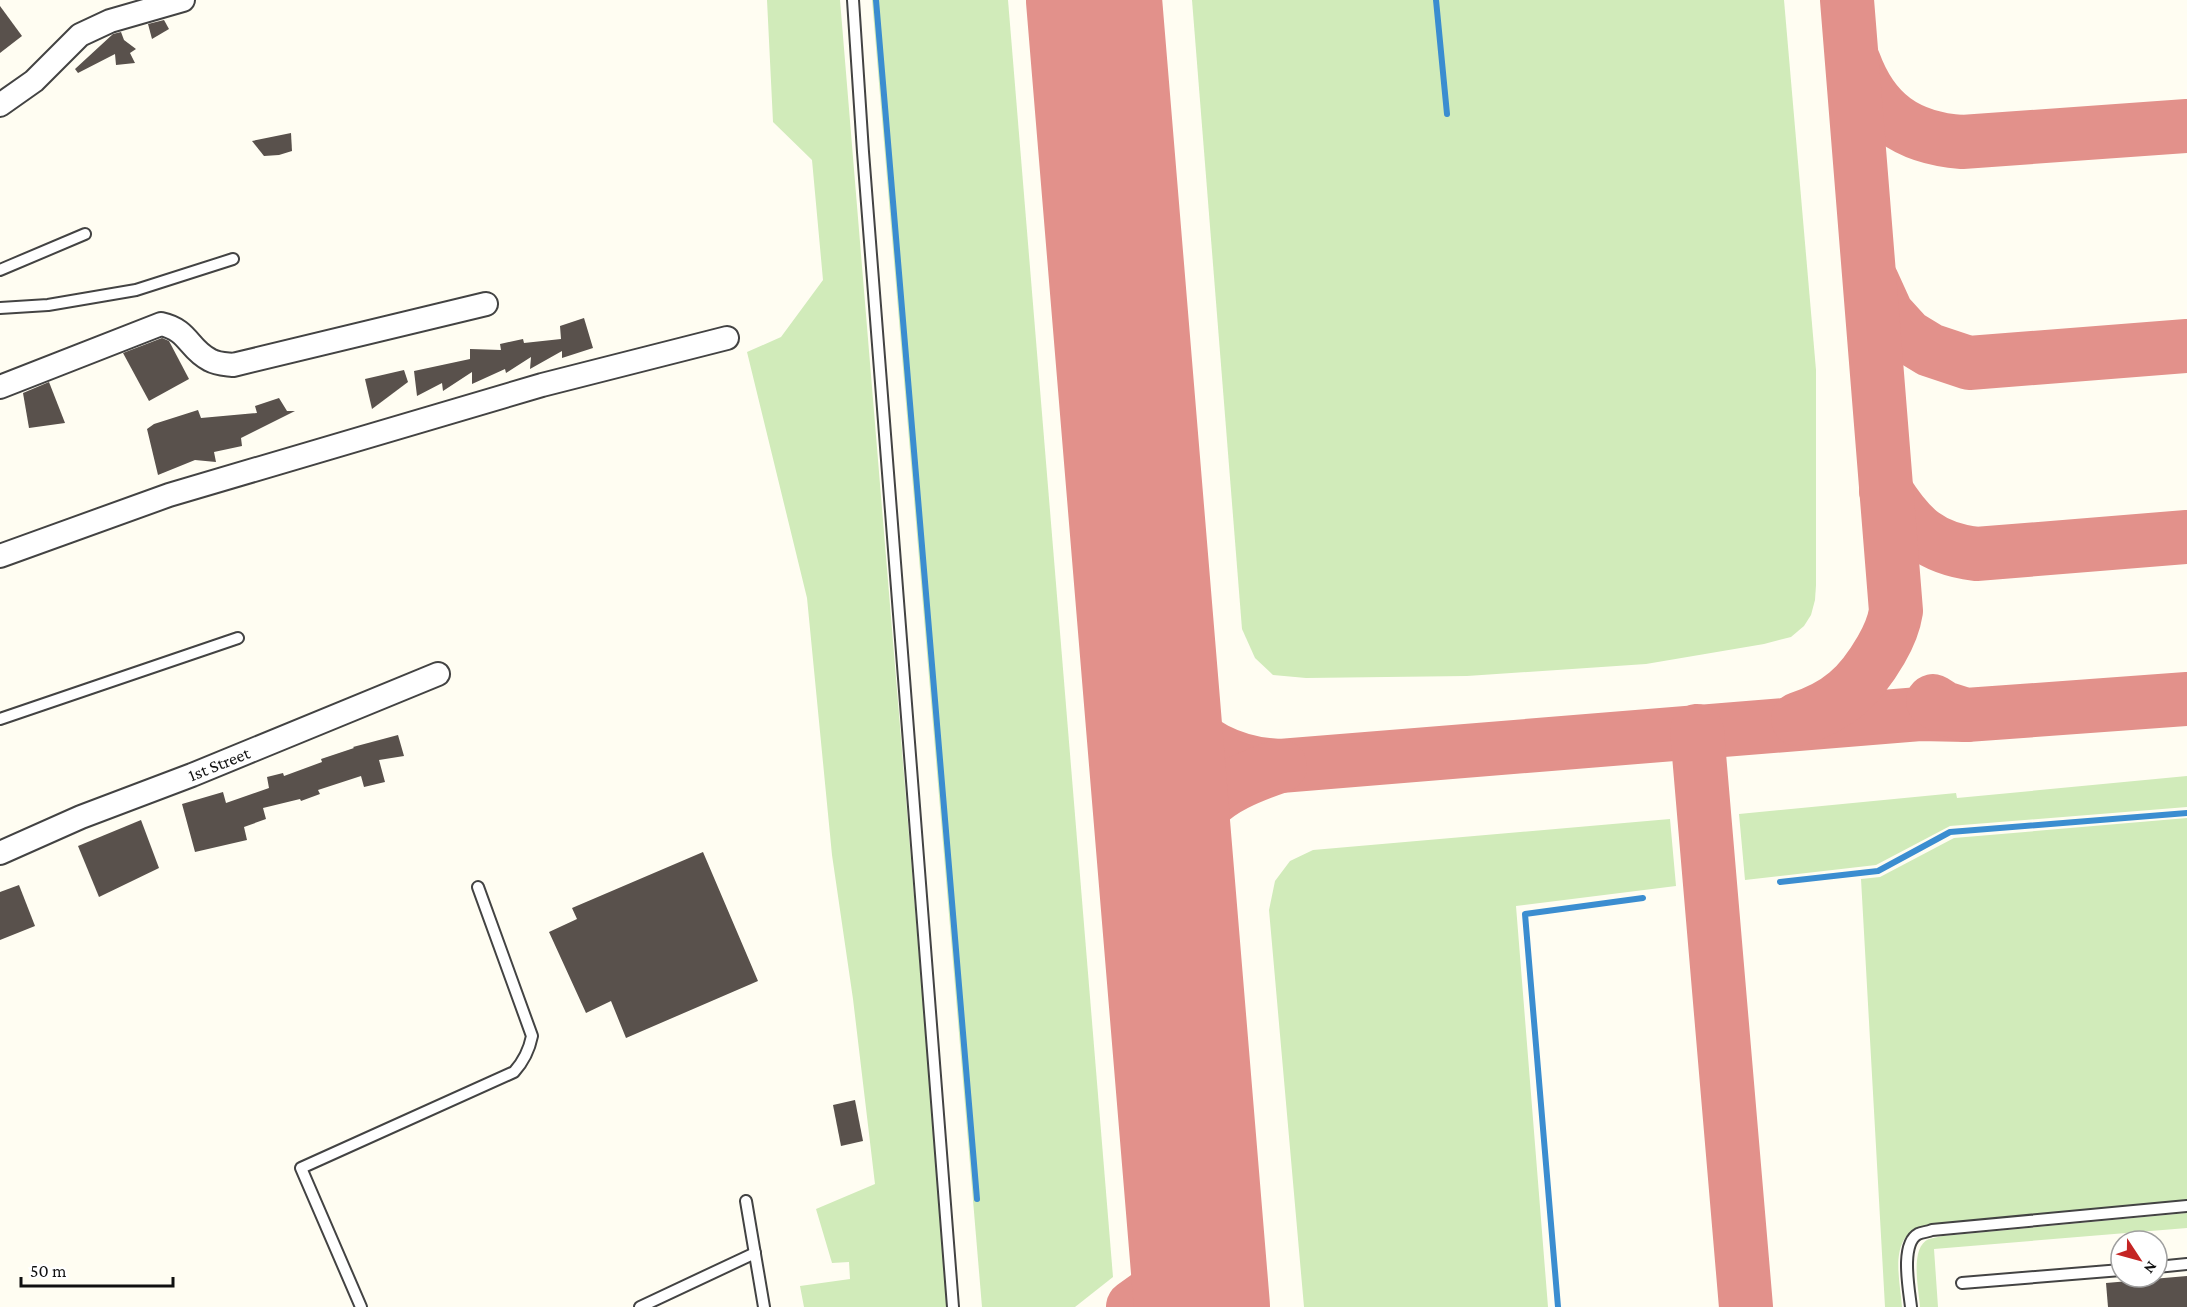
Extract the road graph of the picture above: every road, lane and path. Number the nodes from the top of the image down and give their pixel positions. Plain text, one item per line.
1 (183, 0) edge
2 (853, 0) edge
3 (0, 105) edge
4 (85, 234) dead end
5 (233, 258) dead end
6 (0, 270) edge
7 (486, 304) dead end
8 (0, 308) edge
9 (727, 338) dead end
10 (0, 387) edge
11 (0, 556) edge
12 (238, 638) dead end
13 (438, 674) dead end
14 (0, 719) edge
15 (0, 853) edge
16 (478, 887) dead end
17 (746, 1201) dead end
18 (2187, 1206) edge
19 (755, 1254) junction
20 (2187, 1264) edge
21 (2169, 1266) edge
22 (2109, 1271) edge
23 (1962, 1283) dead end
24 (361, 1307) edge
25 (640, 1307) edge
26 (764, 1307) edge
27 (953, 1307) edge
28 (1911, 1307) edge

1 - 3 street
2 - 27 lane
4 - 6 lane
5 - 8 lane
7 - 10 street
9 - 11 street
12 - 14 lane
13 - 15 street, 1st Street
16 - 24 lane
17 - 19 lane
18 - 28 lane
19 - 25 lane
19 - 26 lane
20 - 21 lane
22 - 23 lane

